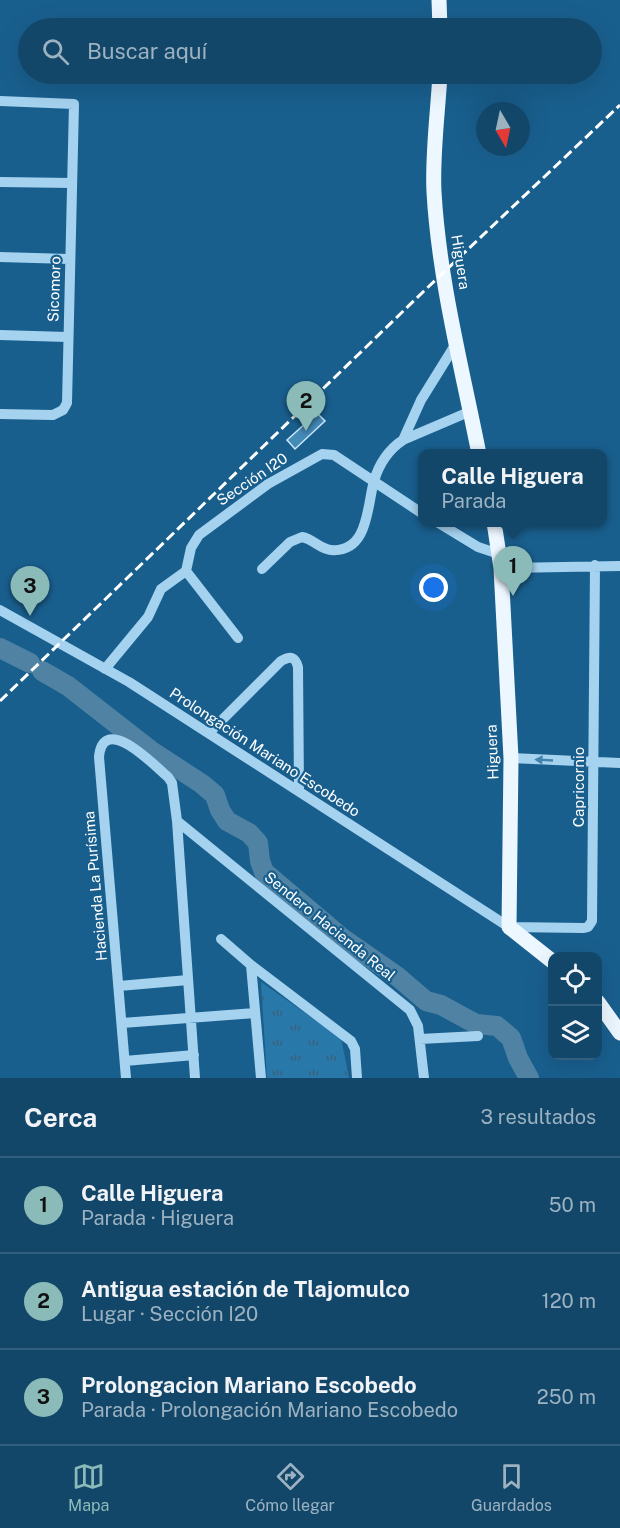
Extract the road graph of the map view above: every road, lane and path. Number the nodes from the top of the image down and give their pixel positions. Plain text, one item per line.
1 (440, 0) edge
2 (440, 18) edge
3 (439, 84) edge
4 (0, 101) edge
5 (0, 182) edge
6 (72, 183) junction
7 (0, 257) edge
8 (69, 259) junction
9 (0, 335) edge
10 (67, 337) junction
11 (457, 342) junction
12 (471, 411) junction
13 (0, 414) edge
14 (403, 440) junction
15 (478, 449) edge
16 (374, 482) junction
17 (418, 510) edge
18 (445, 527) edge
19 (495, 527) edge
20 (500, 561) junction
21 (595, 566) junction
22 (620, 566) edge
23 (262, 569) dead end
24 (186, 570) junction
25 (0, 610) edge
26 (238, 638) dead end
27 (105, 669) junction
28 (209, 734) junction
29 (511, 758) junction
30 (593, 763) junction
31 (620, 763) edge
32 (299, 791) junction
33 (177, 821) junction
34 (509, 927) junction
35 (221, 939) dead end
36 (548, 958) edge
37 (251, 965) junction
38 (188, 980) junction
39 (119, 986) junction
40 (600, 1006) edge
41 (255, 1012) junction
42 (191, 1018) junction
43 (122, 1023) junction
44 (618, 1026) edge
45 (478, 1036) dead end
46 (420, 1040) junction
47 (194, 1055) junction
48 (125, 1061) junction
49 (126, 1078) edge
50 (195, 1078) edge
51 (261, 1078) edge
52 (357, 1078) edge
53 (424, 1078) edge

1 - 2 main road
3 - 11 main road, Higuera
4 - 6 street, Sicomoro
5 - 6 street
6 - 8 street, Sicomoro
7 - 8 street
8 - 10 street, Sicomoro
9 - 10 street
10 - 13 street, Sicomoro
11 - 12 main road, Higuera
11 - 14 street
12 - 14 street
12 - 15 main road, Higuera
14 - 16 street
16 - 17 street, Sección I20
16 - 23 street
16 - 24 street, Sección I20
18 - 20 street
19 - 20 main road, Higuera
20 - 21 street
20 - 29 main road, Higuera
21 - 22 street
21 - 30 street, Capricornio
24 - 26 street
24 - 27 street
25 - 27 street, Prolongación Mariano Escobedo
27 - 28 street, Prolongación Mariano Escobedo
28 - 32 street, Prolongación Mariano Escobedo
28 - 32 street
30 -> 29 street
29 - 34 main road, Higuera
30 - 31 street
30 - 34 street, Capricornio
32 - 34 street, Prolongación Mariano Escobedo
33 - 38 street
33 - 39 street, Hacienda La Purísima
33 - 46 street, Sendero Hacienda Real
34 - 36 main road
35 - 37 street
37 - 41 street
37 - 52 street
38 - 39 street
38 - 42 street
39 - 43 street, Hacienda La Purísima
40 - 44 main road
41 - 42 street
41 - 51 street
42 - 43 street
42 - 47 street
43 - 48 street, Hacienda La Purísima
45 - 46 street
46 - 53 street, Sendero Hacienda Real
47 - 48 street
47 - 50 street
48 - 49 street, Hacienda La Purísima

